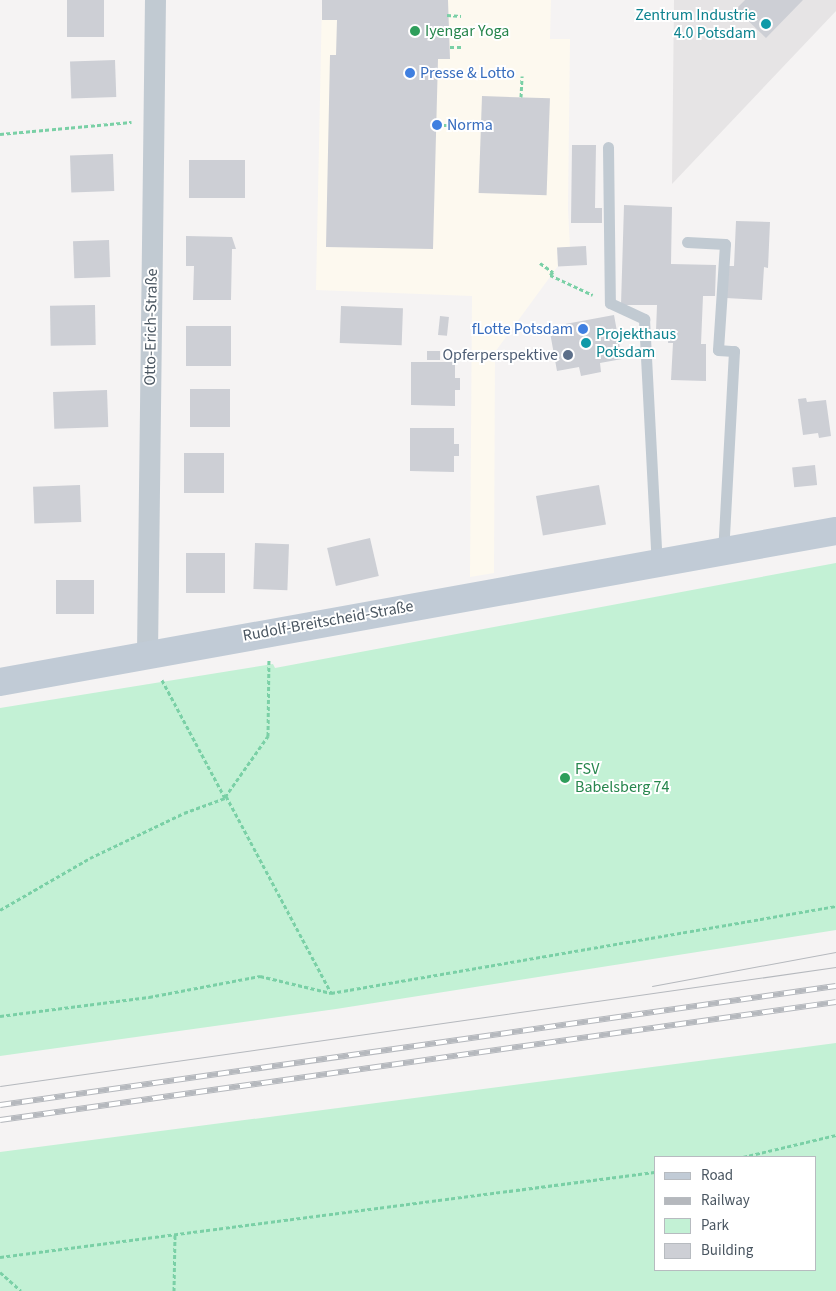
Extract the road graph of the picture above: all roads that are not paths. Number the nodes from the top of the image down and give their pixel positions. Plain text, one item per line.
1 (155, 0) edge
2 (608, 147) dead end
3 (687, 242) dead end
4 (836, 531) edge
5 (723, 552) junction
6 (657, 563) junction
7 (147, 653) junction
8 (0, 682) edge

1 - 7 street, Otto-Erich-Straße
2 - 6 lane
3 - 5 lane
4 - 5 street, Rudolf-Breitscheid-Straße
5 - 6 street, Rudolf-Breitscheid-Straße
6 - 7 street, Rudolf-Breitscheid-Straße
7 - 8 street, Rudolf-Breitscheid-Straße

